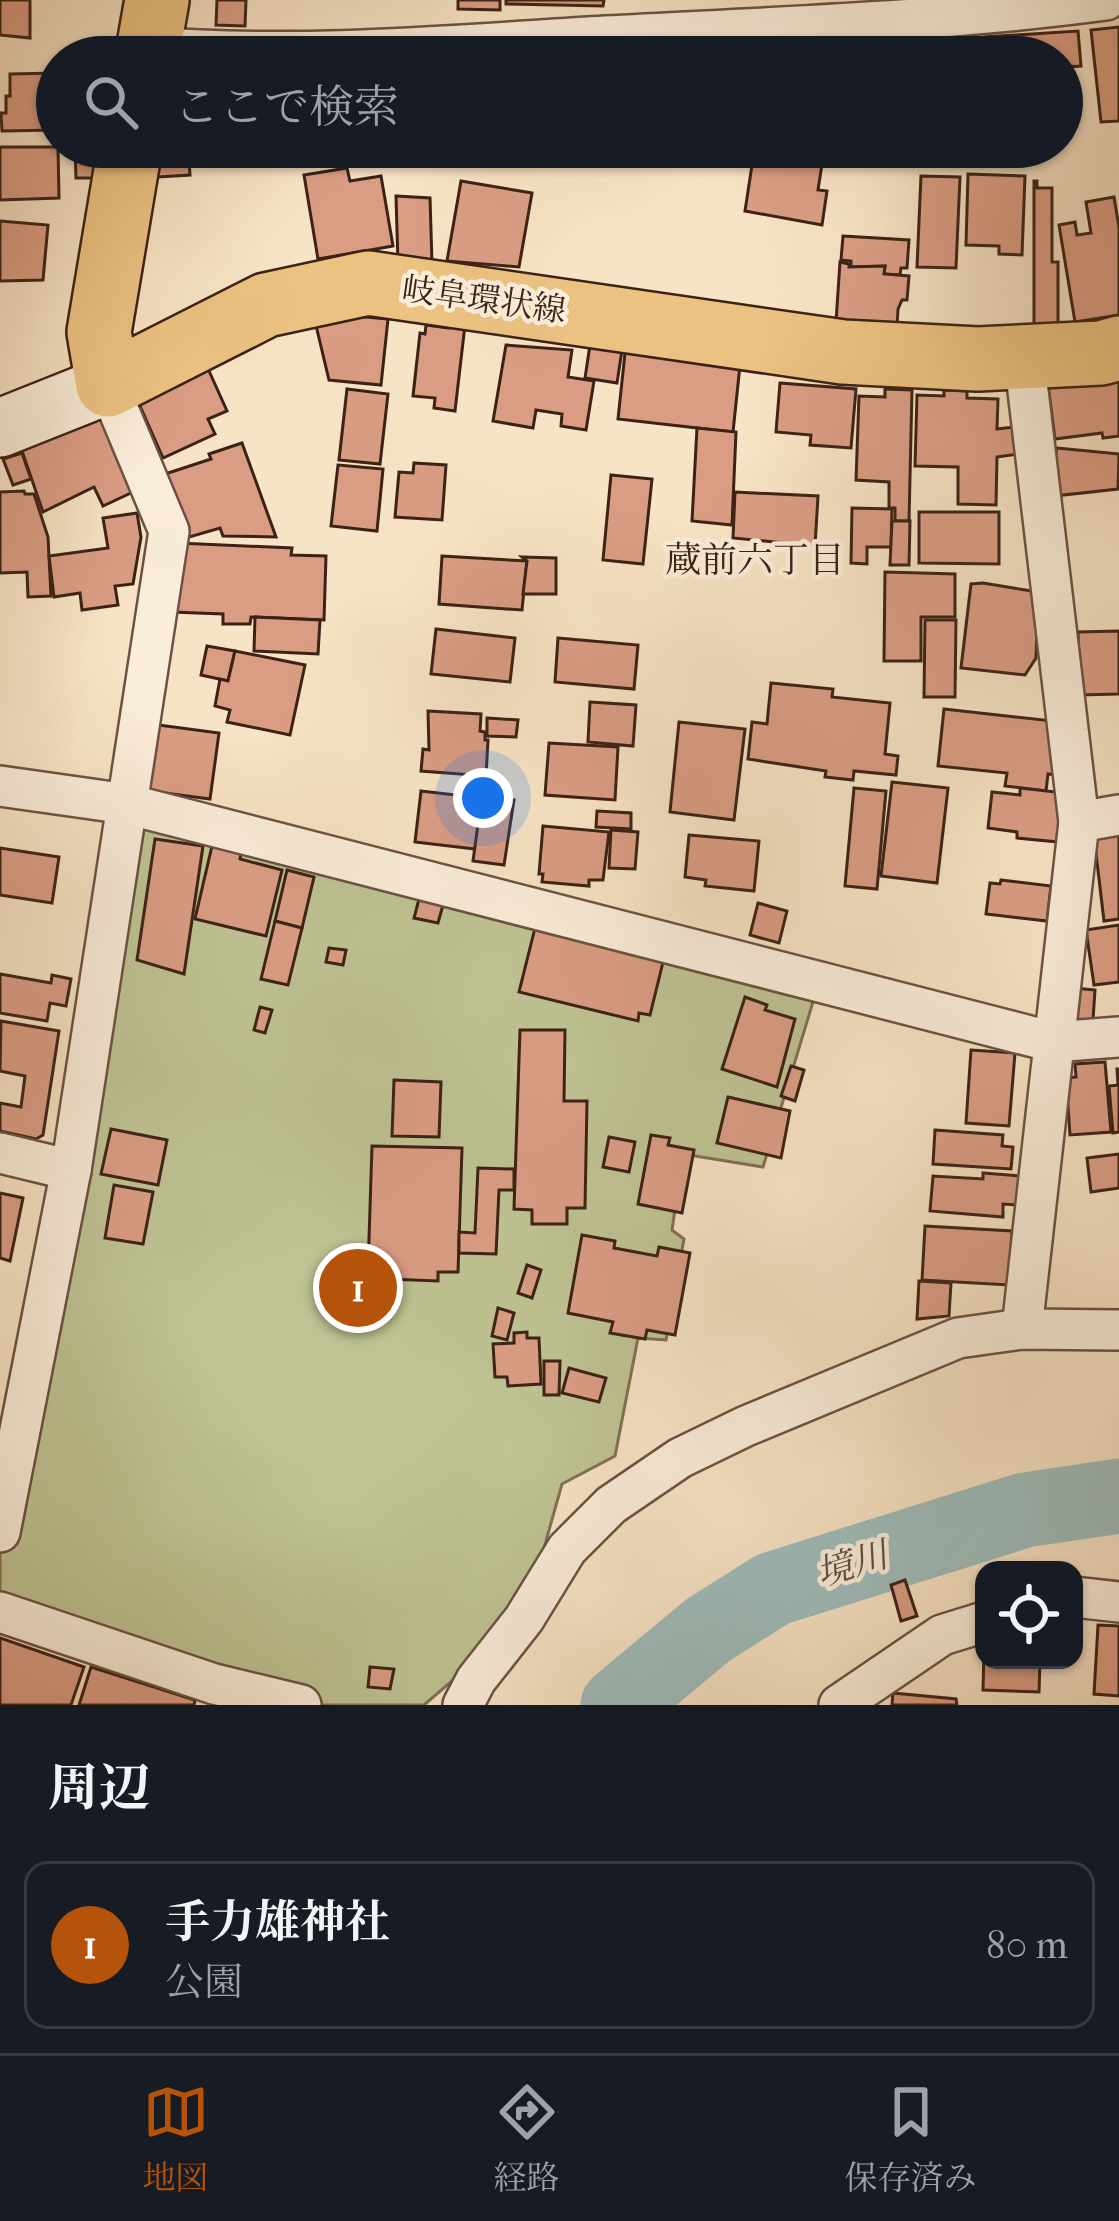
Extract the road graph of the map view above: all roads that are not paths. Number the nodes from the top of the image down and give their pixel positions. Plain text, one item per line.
1 (1103, 0) edge
2 (603, 36) edge
3 (126, 168) edge
4 (1119, 348) edge
5 (1024, 357) junction
6 (108, 385) junction
7 (0, 428) edge
8 (0, 786) edge
9 (127, 805) junction
10 (1119, 815) edge
11 (1079, 822) junction
12 (1119, 1037) edge
13 (1053, 1042) junction
14 (0, 1153) edge
15 (70, 1170) junction
16 (1022, 1329) junction
17 (1119, 1330) edge
18 (0, 1532) edge
19 (1083, 1598) edge
20 (1119, 1602) edge
21 (0, 1612) edge
22 (975, 1625) edge
23 (302, 1705) edge
24 (463, 1705) edge
25 (839, 1705) edge

1 - 2 street
3 - 6 main road
4 - 5 main road, 岐阜環状線
5 - 6 main road, 岐阜環状線
5 - 11 street
6 - 7 main road
6 - 9 street
8 - 9 street
9 - 13 street
9 - 15 street
10 - 11 street
11 - 13 street
12 - 13 street
13 - 16 street
14 - 15 street
15 - 18 street
16 - 17 street
16 - 24 street
19 - 20 street
21 - 23 street
22 - 25 street

